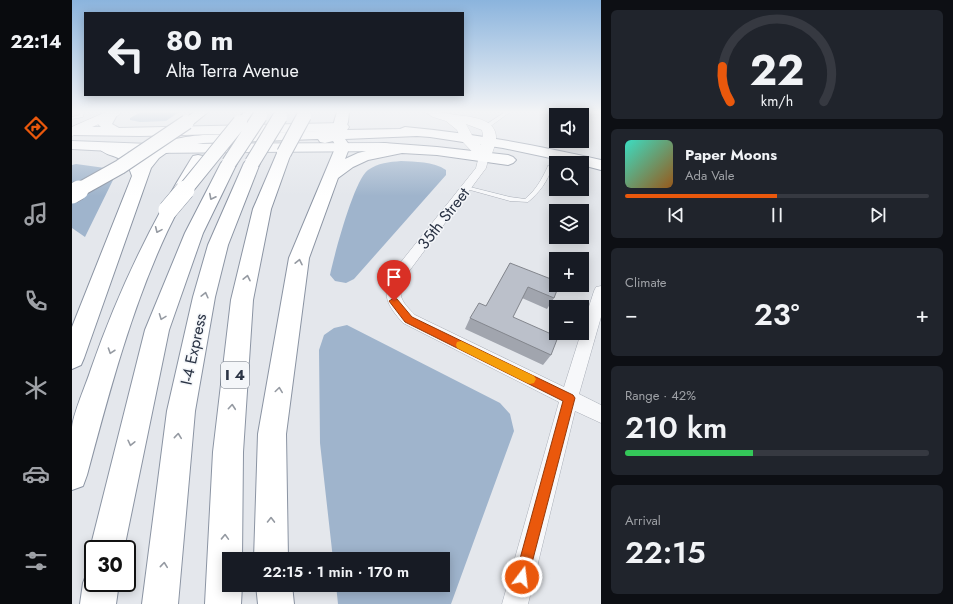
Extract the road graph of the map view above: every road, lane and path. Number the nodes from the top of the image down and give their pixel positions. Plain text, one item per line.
1 (91, 140) edge
2 (160, 140) edge
3 (197, 140) edge
4 (215, 140) edge
5 (224, 140) edge
6 (249, 140) edge
7 (263, 140) edge
8 (297, 140) edge
9 (326, 140) edge
10 (339, 140) edge
11 (357, 140) edge
12 (469, 140) edge
13 (479, 140) edge
14 (505, 140) edge
15 (489, 142) junction
16 (105, 147) junction
17 (406, 148) junction
18 (159, 150) junction
19 (292, 150) junction
20 (484, 156) junction
21 (537, 162) edge
22 (241, 163) junction
23 (601, 165) edge
24 (589, 175) edge
25 (140, 177) junction
26 (330, 177) junction
27 (601, 178) edge
28 (466, 188) junction
29 (72, 194) edge
30 (168, 210) junction
31 (601, 291) edge
32 (72, 358) edge
33 (570, 398) junction
34 (601, 414) edge
35 (72, 474) edge
36 (109, 540) edge
37 (271, 552) edge
38 (100, 592) edge
39 (275, 592) edge
40 (98, 604) edge
41 (160, 604) edge
42 (223, 604) edge
43 (276, 604) edge
44 (515, 604) edge

1 - 16 main road
2 - 29 main road, bridge
3 - 18 main road
4 - 30 main road
5 - 30 main road, bridge
6 - 22 main road, I-4 Express, bridge
7 - 22 main road, I-4 Express, bridge
8 - 19 main road, I 4, bridge
9 - 19 main road
10 - 26 main road
11 - 17 main road
12 - 20 street
13 - 15 main road
14 - 21 main road
15 - 20 street
15 - 21 main road
16 - 18 main road
16 - 25 main road
17 - 20 main road
17 - 26 main road
18 - 19 main road
18 - 25 main road
42 -> 19 main road, I 4
20 - 21 main road
20 - 28 street, 35th Street
21 - 23 main road
21 - 28 lane
22 -> 36 main road, I-4 Express
41 -> 22 main road, I-4 Express
24 - 27 main road
25 - 32 main road
37 -> 26 main road
28 - 33 street, 35th Street
30 -> 35 main road
31 - 33 street
33 - 34 street
33 - 44 street
38 - 40 main road
39 - 43 main road

